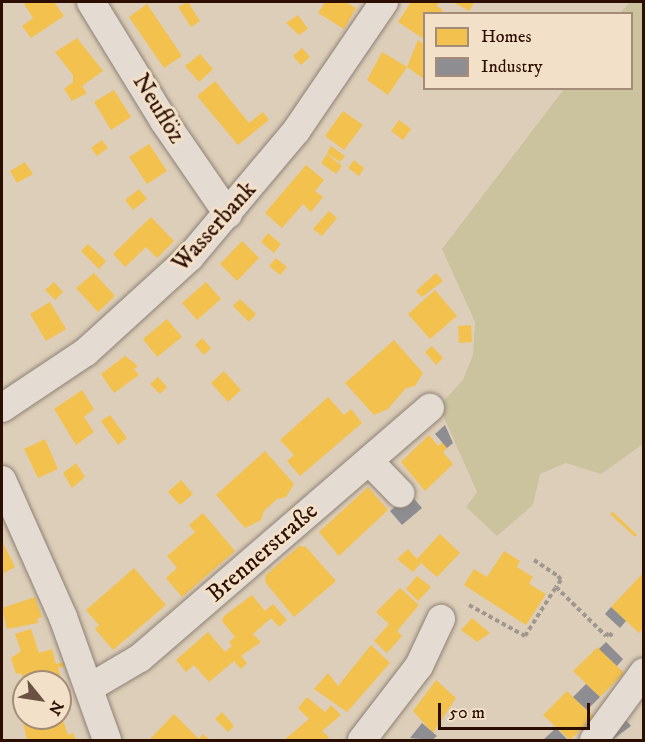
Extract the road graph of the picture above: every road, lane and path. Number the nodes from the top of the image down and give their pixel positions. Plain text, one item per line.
1 (91, 2) edge
2 (384, 2) edge
3 (228, 214) junction
4 (2, 408) edge
5 (430, 408) dead end
6 (369, 461) junction
7 (2, 480) edge
8 (400, 493) dead end
9 (534, 560) dead end
10 (556, 587) junction
11 (469, 605) dead end
12 (441, 619) dead end
13 (613, 636) dead end
14 (644, 672) edge
15 (89, 688) junction
16 (106, 741) edge
17 (362, 741) edge
18 (594, 741) edge

1 - 3 street, Neuflöz
2 - 3 street, Wasserbank
3 - 4 street, Wasserbank
5 - 6 street, Brennerstraße
6 - 8 street
6 - 15 street, Brennerstraße
7 - 15 street
9 - 10 path
10 - 11 path
10 - 13 path
12 - 17 street
14 - 18 street
15 - 16 street

